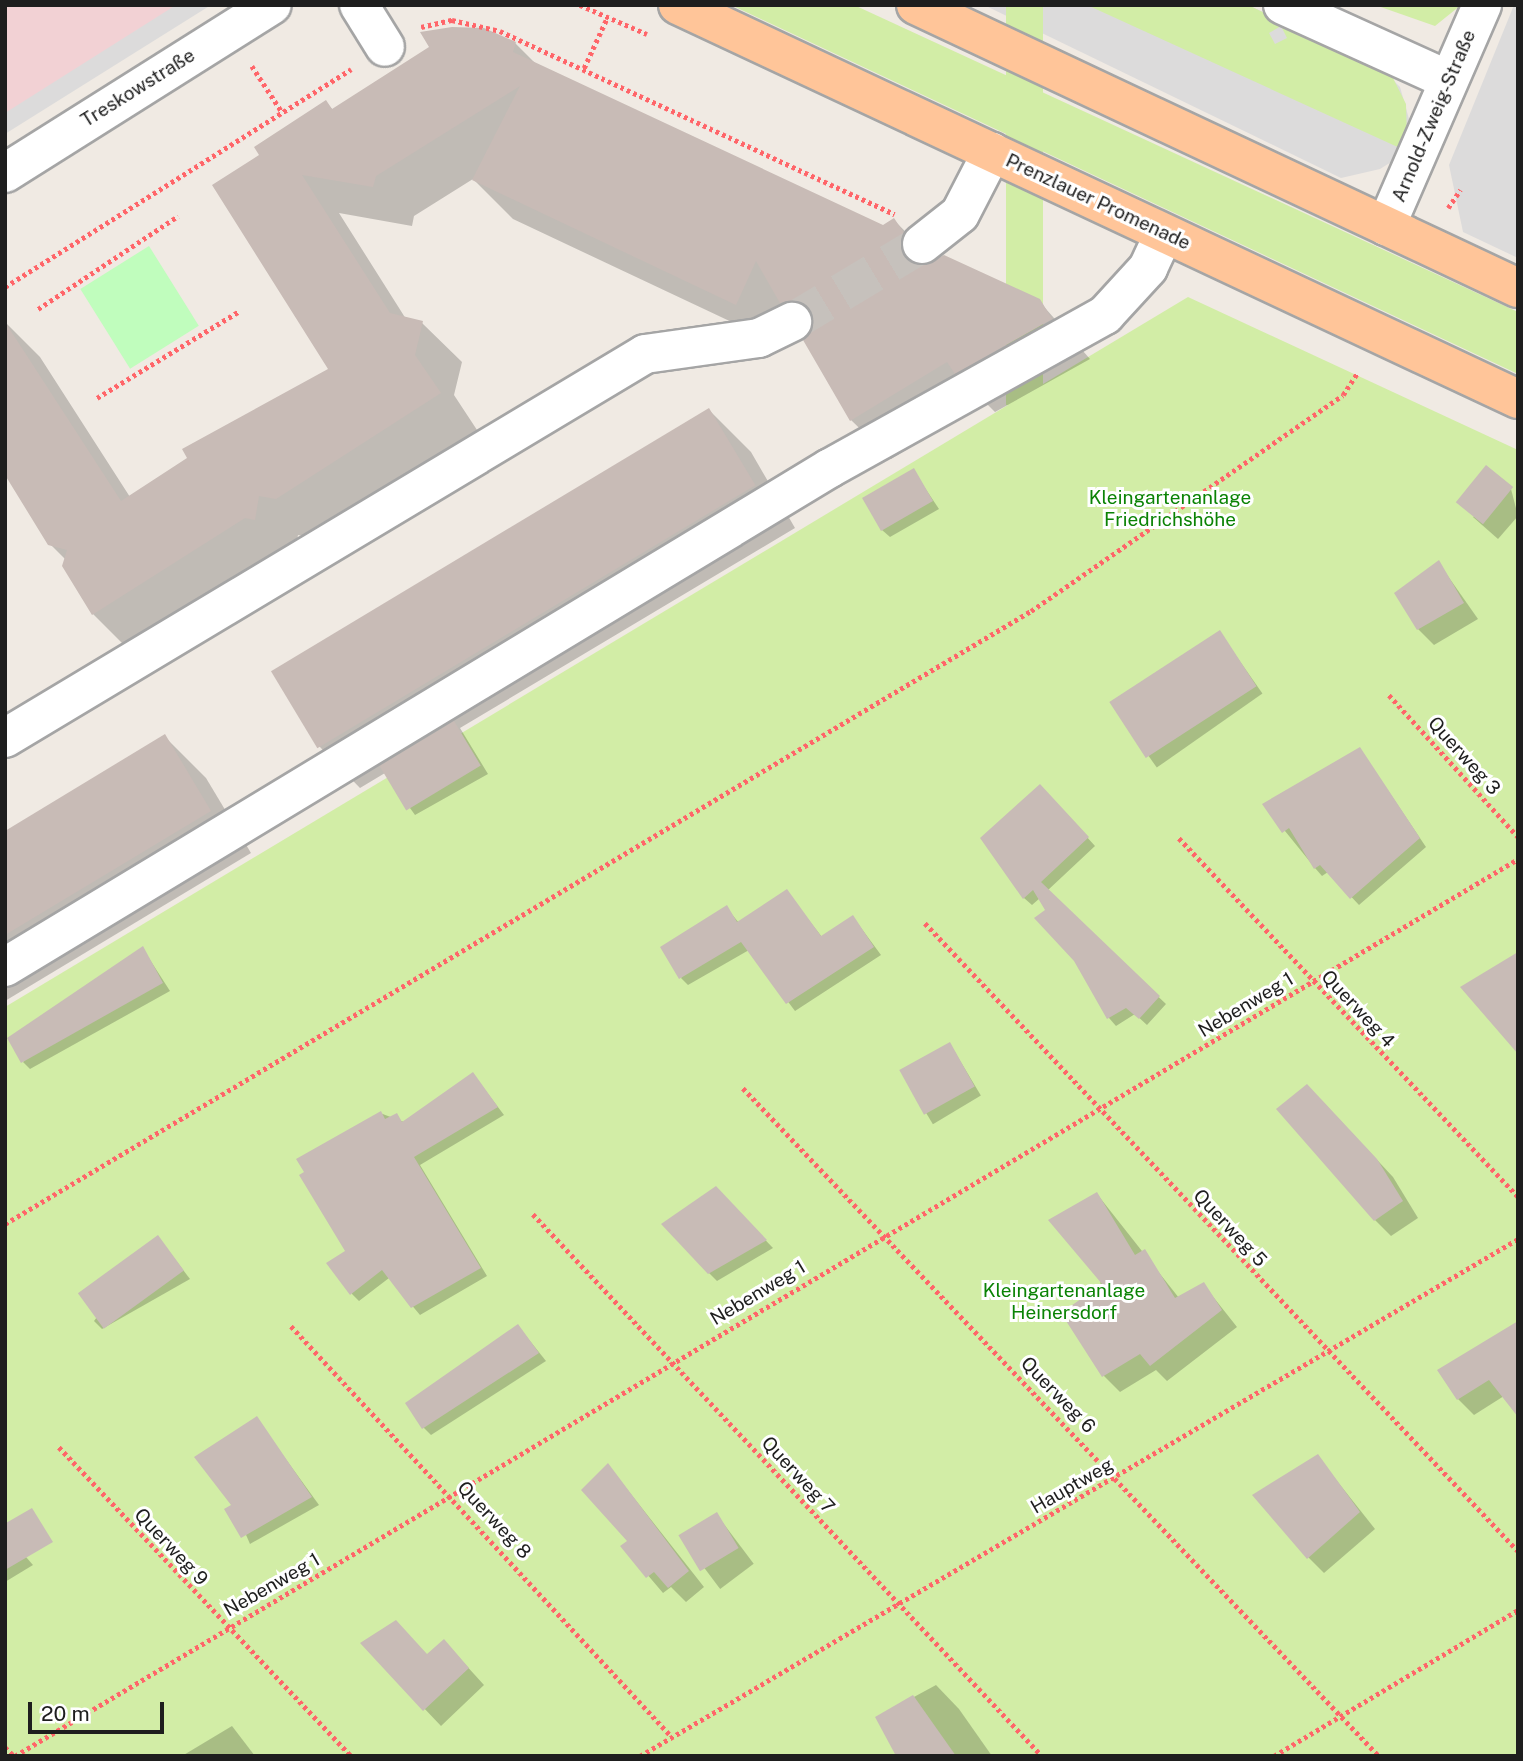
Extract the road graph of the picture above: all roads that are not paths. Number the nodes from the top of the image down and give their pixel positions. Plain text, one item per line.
1 (272, 5) edge
2 (359, 5) edge
3 (678, 5) edge
4 (916, 5) edge
5 (1482, 5) edge
6 (1291, 7) edge
7 (385, 47) road end
8 (1448, 80) junction
9 (992, 152) junction
10 (5, 173) edge
11 (1386, 226) junction
12 (1164, 233) junction
13 (930, 240) tunnel mouth
14 (1518, 288) edge
15 (792, 322) tunnel mouth
16 (1518, 400) edge
17 (5, 738) edge
18 (5, 967) edge

1 - 10 street, Treskowstraße
2 - 7 street
3 - 9 main road, Prenzlauer Promenade
4 - 11 main road
5 - 8 street, Arnold-Zweig-Straße
6 - 8 street
8 - 11 street, Arnold-Zweig-Straße
9 - 12 main road, Prenzlauer Promenade
9 - 13 street
11 - 14 main road
12 - 16 main road, Prenzlauer Promenade
12 - 18 street
15 - 17 street

